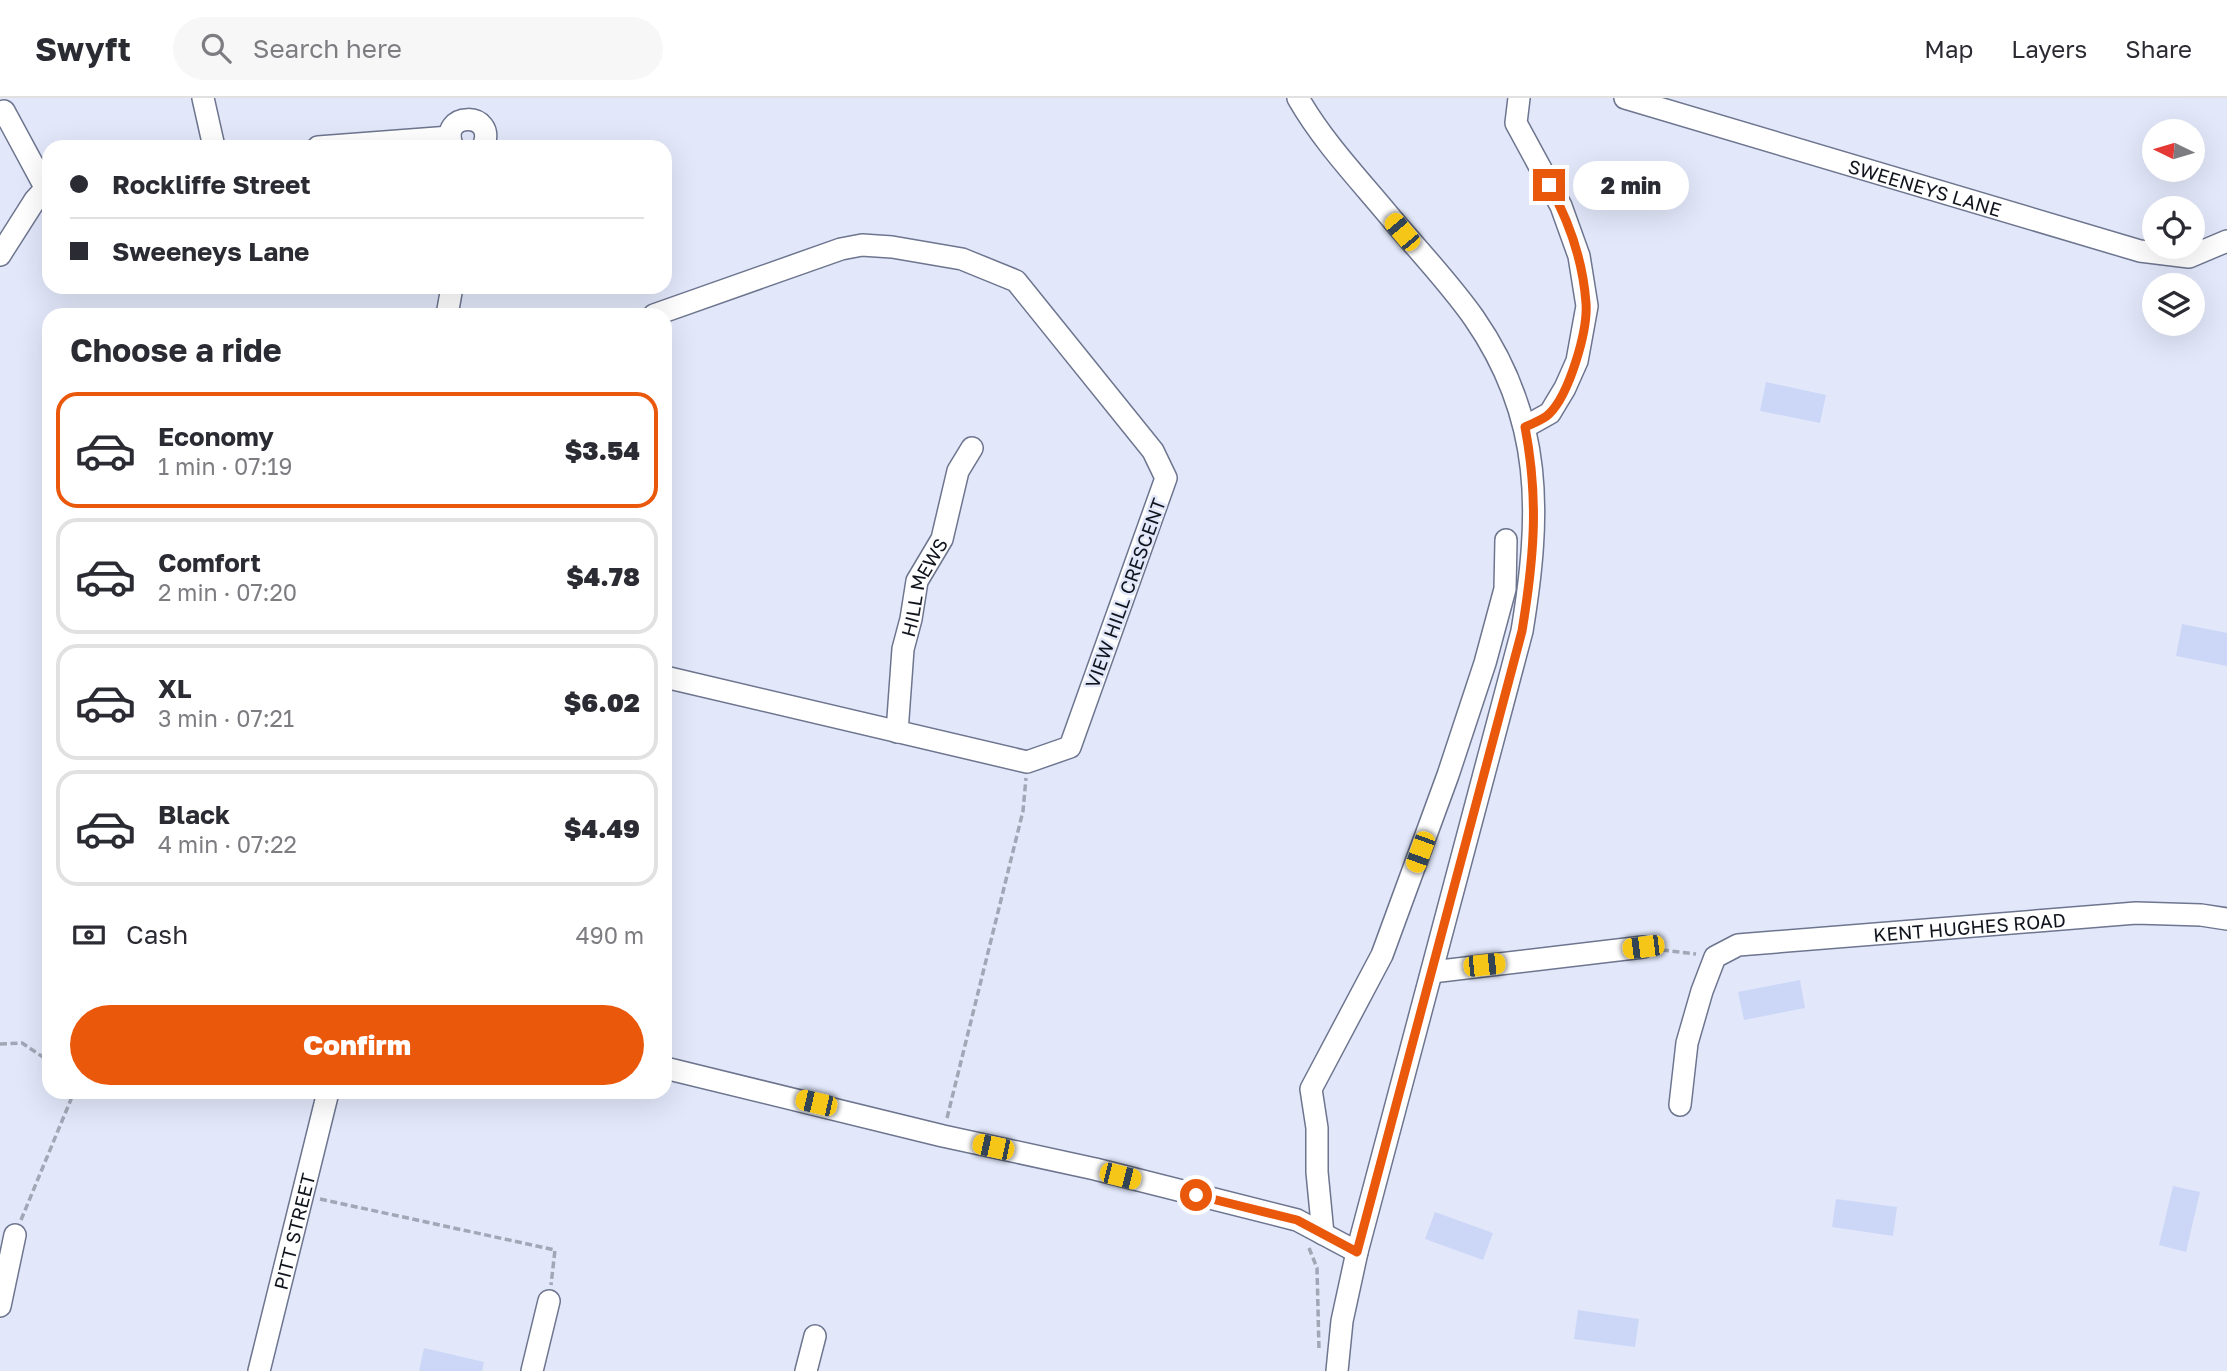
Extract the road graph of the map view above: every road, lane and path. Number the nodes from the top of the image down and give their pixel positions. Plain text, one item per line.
1 (203, 98) edge
2 (463, 98) edge
3 (1298, 98) edge
4 (1519, 98) edge
5 (1625, 98) edge
6 (4, 111) dead end
7 (469, 119) junction
8 (212, 140) edge
9 (452, 140) edge
10 (485, 140) edge
11 (42, 177) edge
12 (42, 192) edge
13 (2227, 241) edge
14 (0, 255) edge
15 (672, 309) edge
16 (1525, 427) junction
17 (972, 448) dead end
18 (1507, 540) dead end
19 (672, 679) edge
20 (897, 732) junction
21 (1027, 762) junction
22 (2227, 919) edge
23 (1643, 947) joint
24 (1715, 957) junction
25 (1432, 971) junction
26 (0, 1044) edge
27 (42, 1056) edge
28 (672, 1070) edge
29 (71, 1099) edge
30 (326, 1099) edge
31 (1680, 1105) dead end
32 (943, 1136) junction
33 (302, 1195) junction
34 (1297, 1220) junction
35 (1323, 1234) junction
36 (15, 1235) joint
37 (1357, 1252) junction
38 (549, 1301) joint
39 (0, 1306) edge
40 (815, 1336) dead end
41 (1328, 1365) edge
42 (259, 1371) edge
43 (531, 1371) edge
44 (806, 1371) edge

1 - 8 street
2 - 7 street
3 - 16 street
4 - 16 street
5 - 13 street, SWEENEYS LANE
6 - 11 street
7 - 9 street
7 - 10 street
12 - 14 street
15 - 21 street, VIEW HILL CRESCENT
16 - 25 street
17 - 20 street, HILL MEWS
18 - 35 street
19 - 20 street
20 - 21 street
21 - 32 path
22 - 24 street, KENT HUGHES ROAD
23 - 24 path
23 - 25 street
24 - 31 street
25 - 37 street
26 - 27 path
28 - 32 street
29 - 36 path
30 - 33 street, PITT STREET
32 - 34 street
33 - 38 path
33 - 42 street, PITT STREET
34 - 35 street
34 - 41 path
35 - 37 street
36 - 39 street
37 - 41 street
38 - 43 street
40 - 44 street

